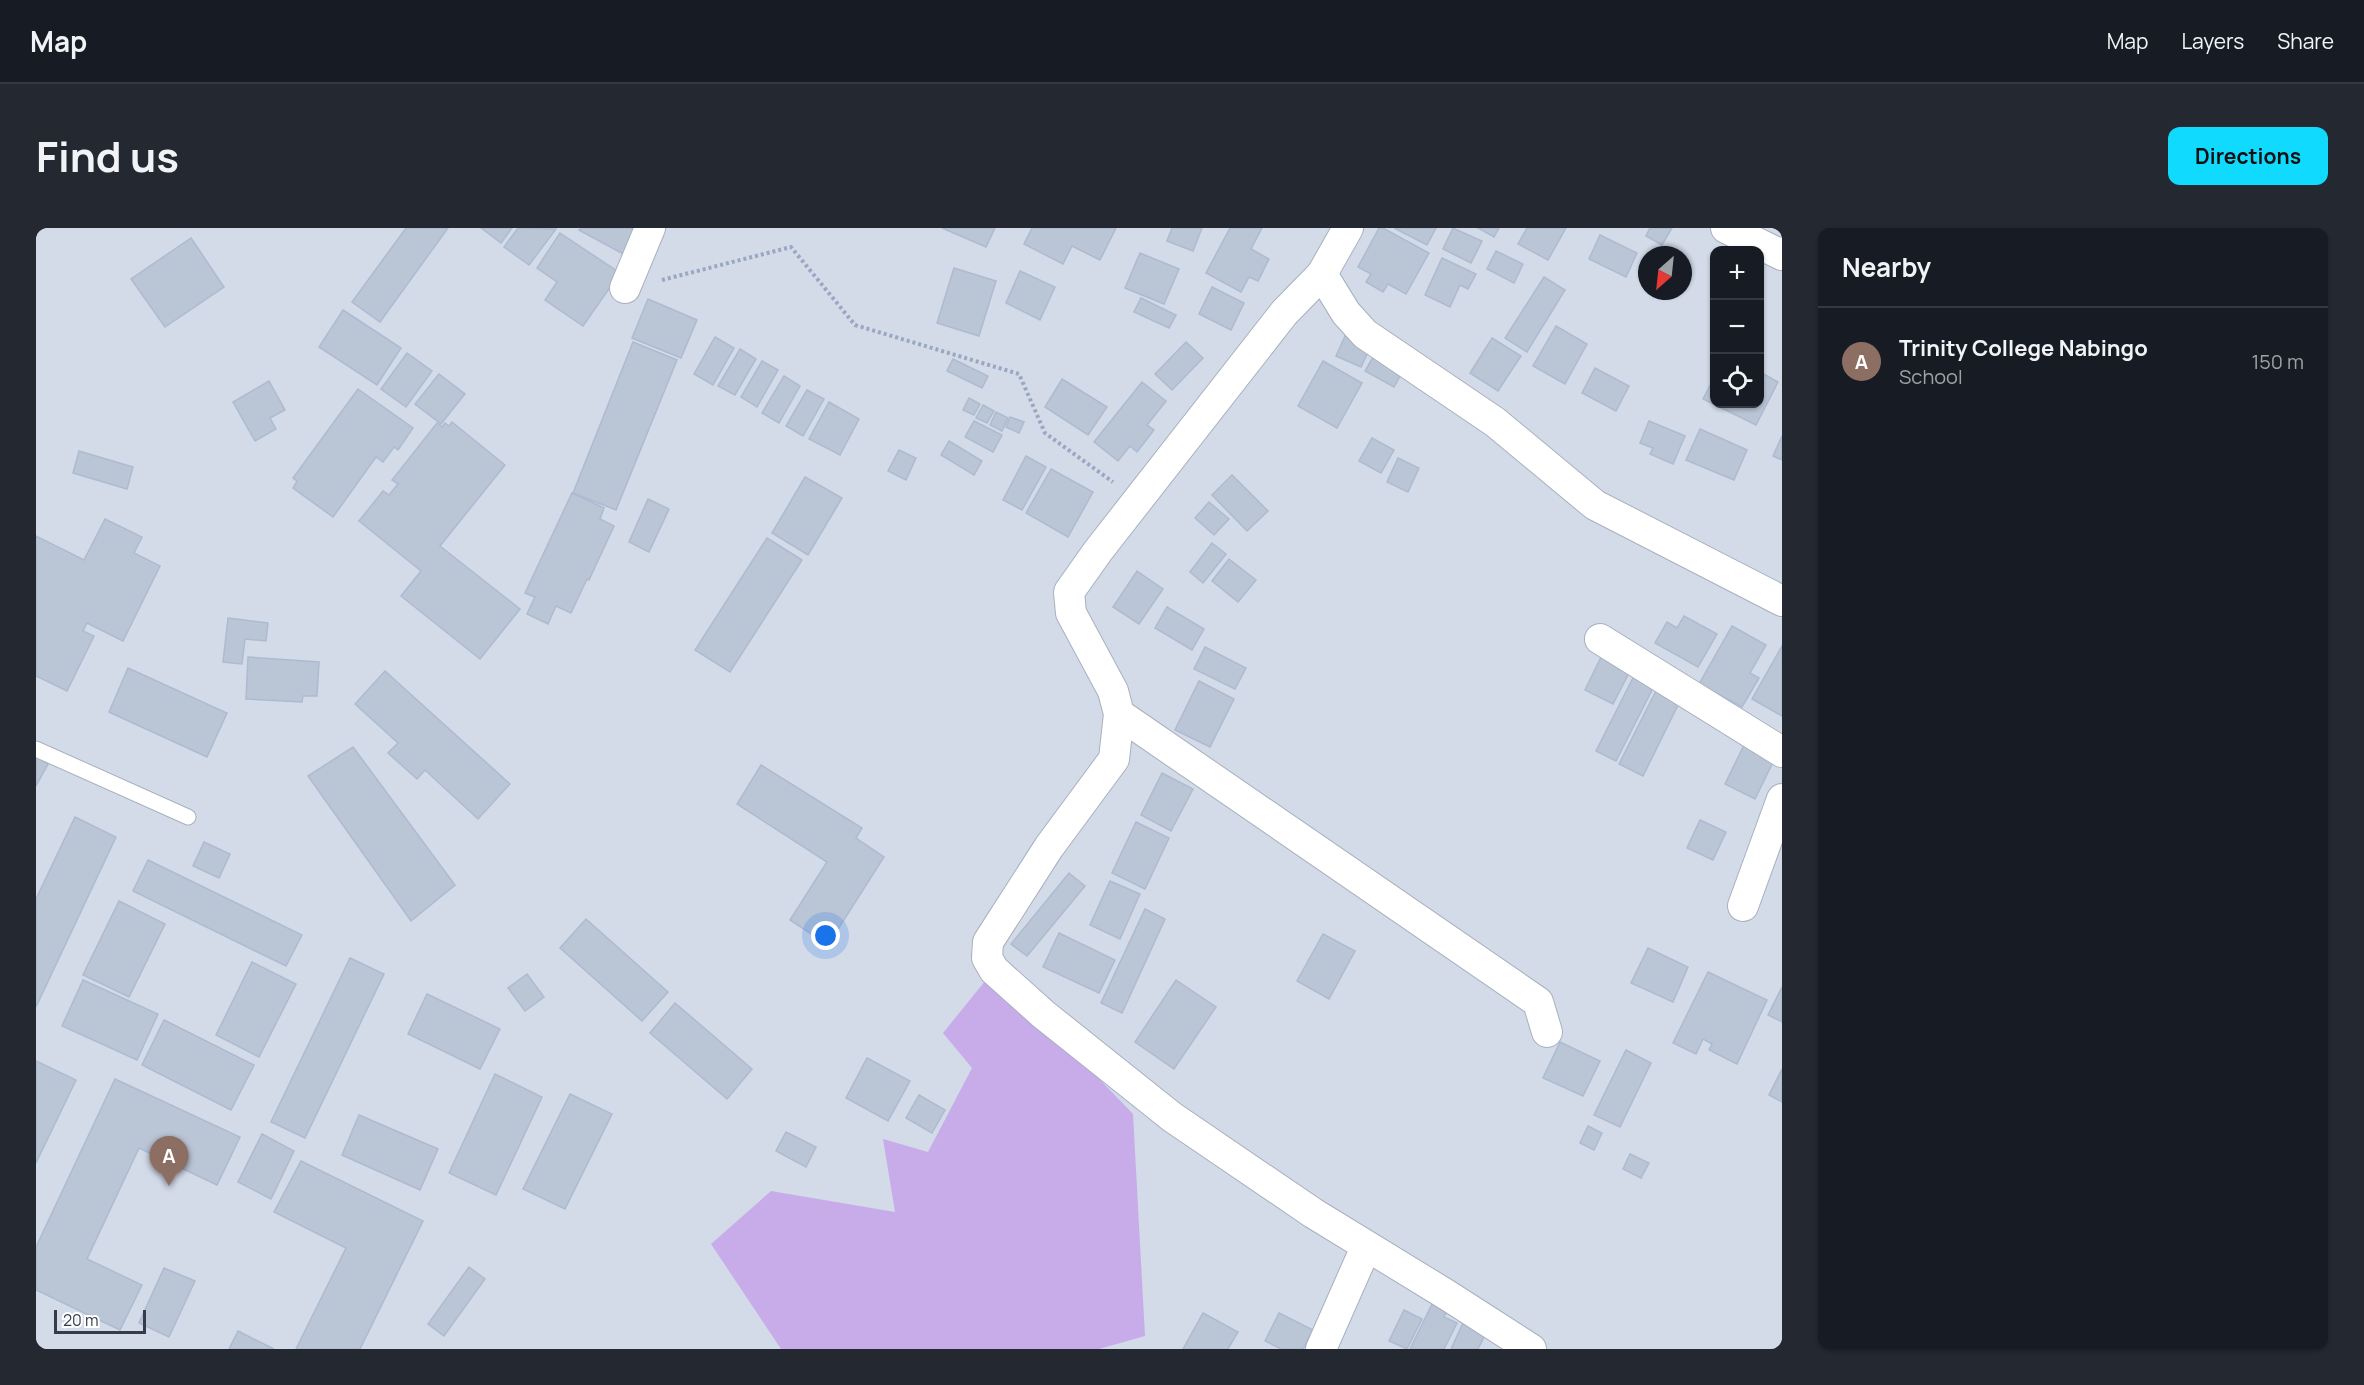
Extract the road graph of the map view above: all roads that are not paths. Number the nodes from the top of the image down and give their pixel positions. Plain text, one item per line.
1 (650, 228) edge
2 (1348, 228) edge
3 (1726, 228) edge
4 (1782, 255) edge
5 (1322, 274) junction
6 (625, 288) road end
7 (1782, 601) edge
8 (1600, 639) dead end
9 (1119, 714) junction
10 (36, 749) edge
11 (1782, 752) edge
12 (1782, 799) edge
13 (188, 817) dead end
14 (1743, 906) dead end
15 (1547, 1032) dead end
16 (1366, 1247) junction
17 (1515, 1345) edge
18 (1321, 1349) edge

1 - 6 street
2 - 5 street
3 - 4 street
5 - 7 street
5 - 9 street
8 - 11 street
9 - 15 street
9 - 16 street
10 - 13 lane
12 - 14 street
16 - 17 street
16 - 18 street

